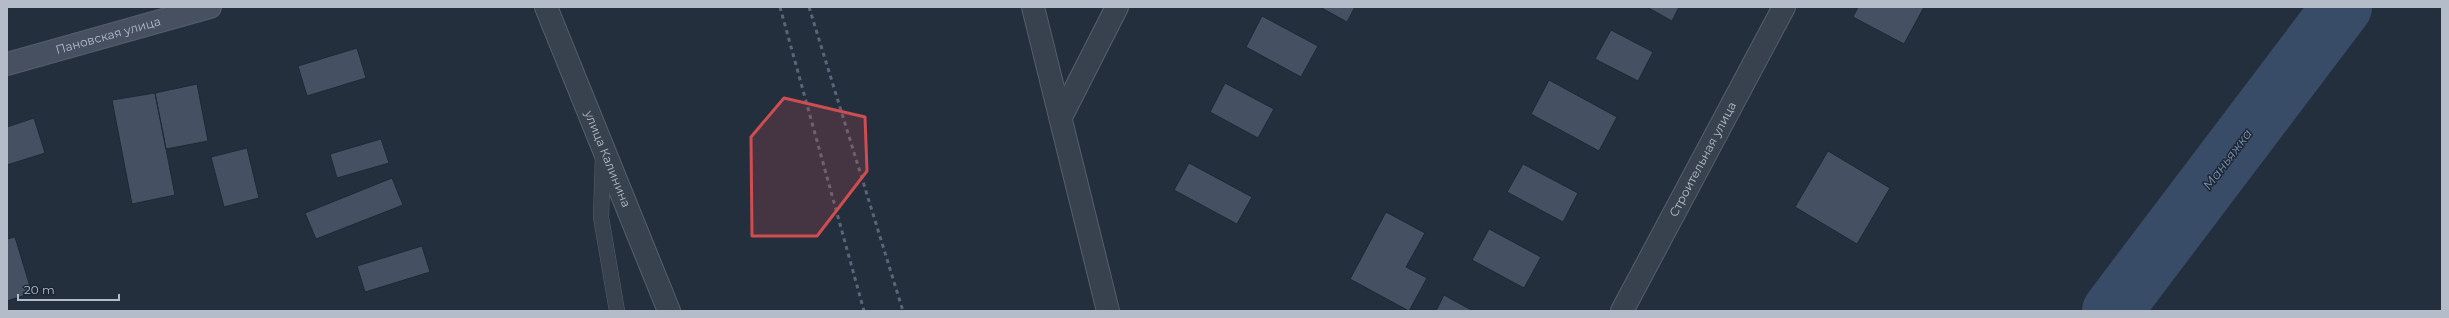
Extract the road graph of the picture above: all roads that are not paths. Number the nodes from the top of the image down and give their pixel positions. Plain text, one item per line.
1 (210, 7) edge
2 (546, 7) edge
3 (1034, 7) edge
4 (1116, 7) edge
5 (1784, 7) edge
6 (7, 64) edge
7 (1061, 117) junction
8 (603, 148) junction
9 (617, 311) edge
10 (670, 311) edge
11 (1108, 311) edge
12 (1622, 311) edge

1 - 6 main road, Пановская улица
2 - 8 street, улица Калинина
3 - 7 street
4 - 7 street
5 - 12 street, Строительная улица
7 - 11 street
8 - 9 lane
8 - 10 street, улица Калинина

